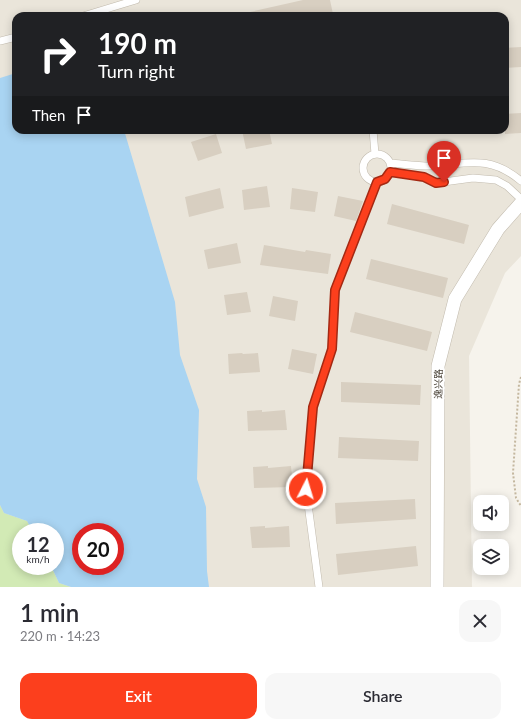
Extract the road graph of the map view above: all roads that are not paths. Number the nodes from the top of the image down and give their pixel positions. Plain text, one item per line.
1 (136, 0) edge
2 (96, 12) edge
3 (12, 37) edge
4 (0, 41) edge
5 (373, 134) edge
6 (375, 154) junction
7 (390, 163) junction
8 (390, 172) junction
9 (521, 180) edge
10 (377, 182) junction
11 (521, 199) edge
12 (521, 203) edge
13 (319, 587) edge
14 (437, 587) edge

1 - 2 lane
3 - 4 lane
5 - 6 lane
6 - 7 lane
6 - 10 lane
7 - 8 lane
7 - 9 lane
8 - 10 lane
8 - 11 lane
10 - 13 lane
12 - 14 street, 逸兴路

